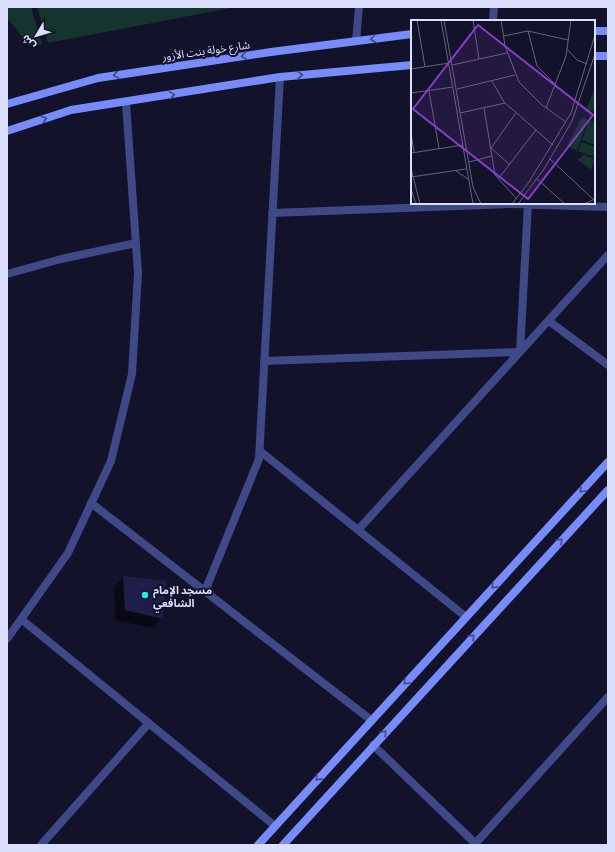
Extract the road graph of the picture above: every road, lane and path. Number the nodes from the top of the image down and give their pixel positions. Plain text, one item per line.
1 (359, 7) edge
2 (494, 7) edge
3 (493, 20) edge
4 (595, 31) edge
5 (608, 31) edge
6 (411, 34) edge
7 (356, 41) junction
8 (595, 56) edge
9 (608, 56) edge
10 (411, 66) edge
11 (280, 77) junction
12 (126, 102) junction
13 (7, 104) edge
14 (7, 131) edge
15 (528, 204) junction
16 (608, 206) edge
17 (272, 213) junction
18 (136, 243) junction
19 (608, 255) edge
20 (7, 274) edge
21 (548, 321) junction
22 (520, 352) junction
23 (264, 361) junction
24 (608, 365) edge
25 (260, 451) junction
26 (608, 462) edge
27 (607, 493) edge
28 (91, 503) junction
29 (358, 530) junction
30 (205, 591) junction
31 (466, 617) junction
32 (21, 619) junction
33 (7, 639) edge
34 (608, 696) edge
35 (371, 720) junction
36 (149, 724) junction
37 (373, 745) junction
38 (275, 826) junction
39 (476, 844) edge
40 (41, 845) edge
41 (258, 845) edge
42 (282, 845) edge

1 - 7 street
2 - 3 street
4 - 5 street
6 -> 7 street, شارع خولة بنت الأزور
7 -> 13 street, شارع خولة بنت الأزور
8 - 9 street
11 -> 10 street
12 -> 11 street
11 - 17 street
14 -> 12 street
12 - 18 street
15 - 16 street
15 - 17 street
15 - 22 street
17 - 23 street
18 - 20 street
18 - 28 street
19 - 21 street
21 - 22 street
21 - 24 street
22 - 23 street
22 - 29 street
23 - 25 street
25 - 29 street
25 - 30 street
26 -> 31 street
37 -> 27 street
28 - 30 street
28 - 32 street
29 - 31 street
30 - 35 street
31 -> 35 street
32 - 33 street
32 - 36 street
34 - 39 street
35 -> 38 street
36 - 38 street
36 - 40 street
37 - 39 street
37 - 42 street
38 - 41 street

